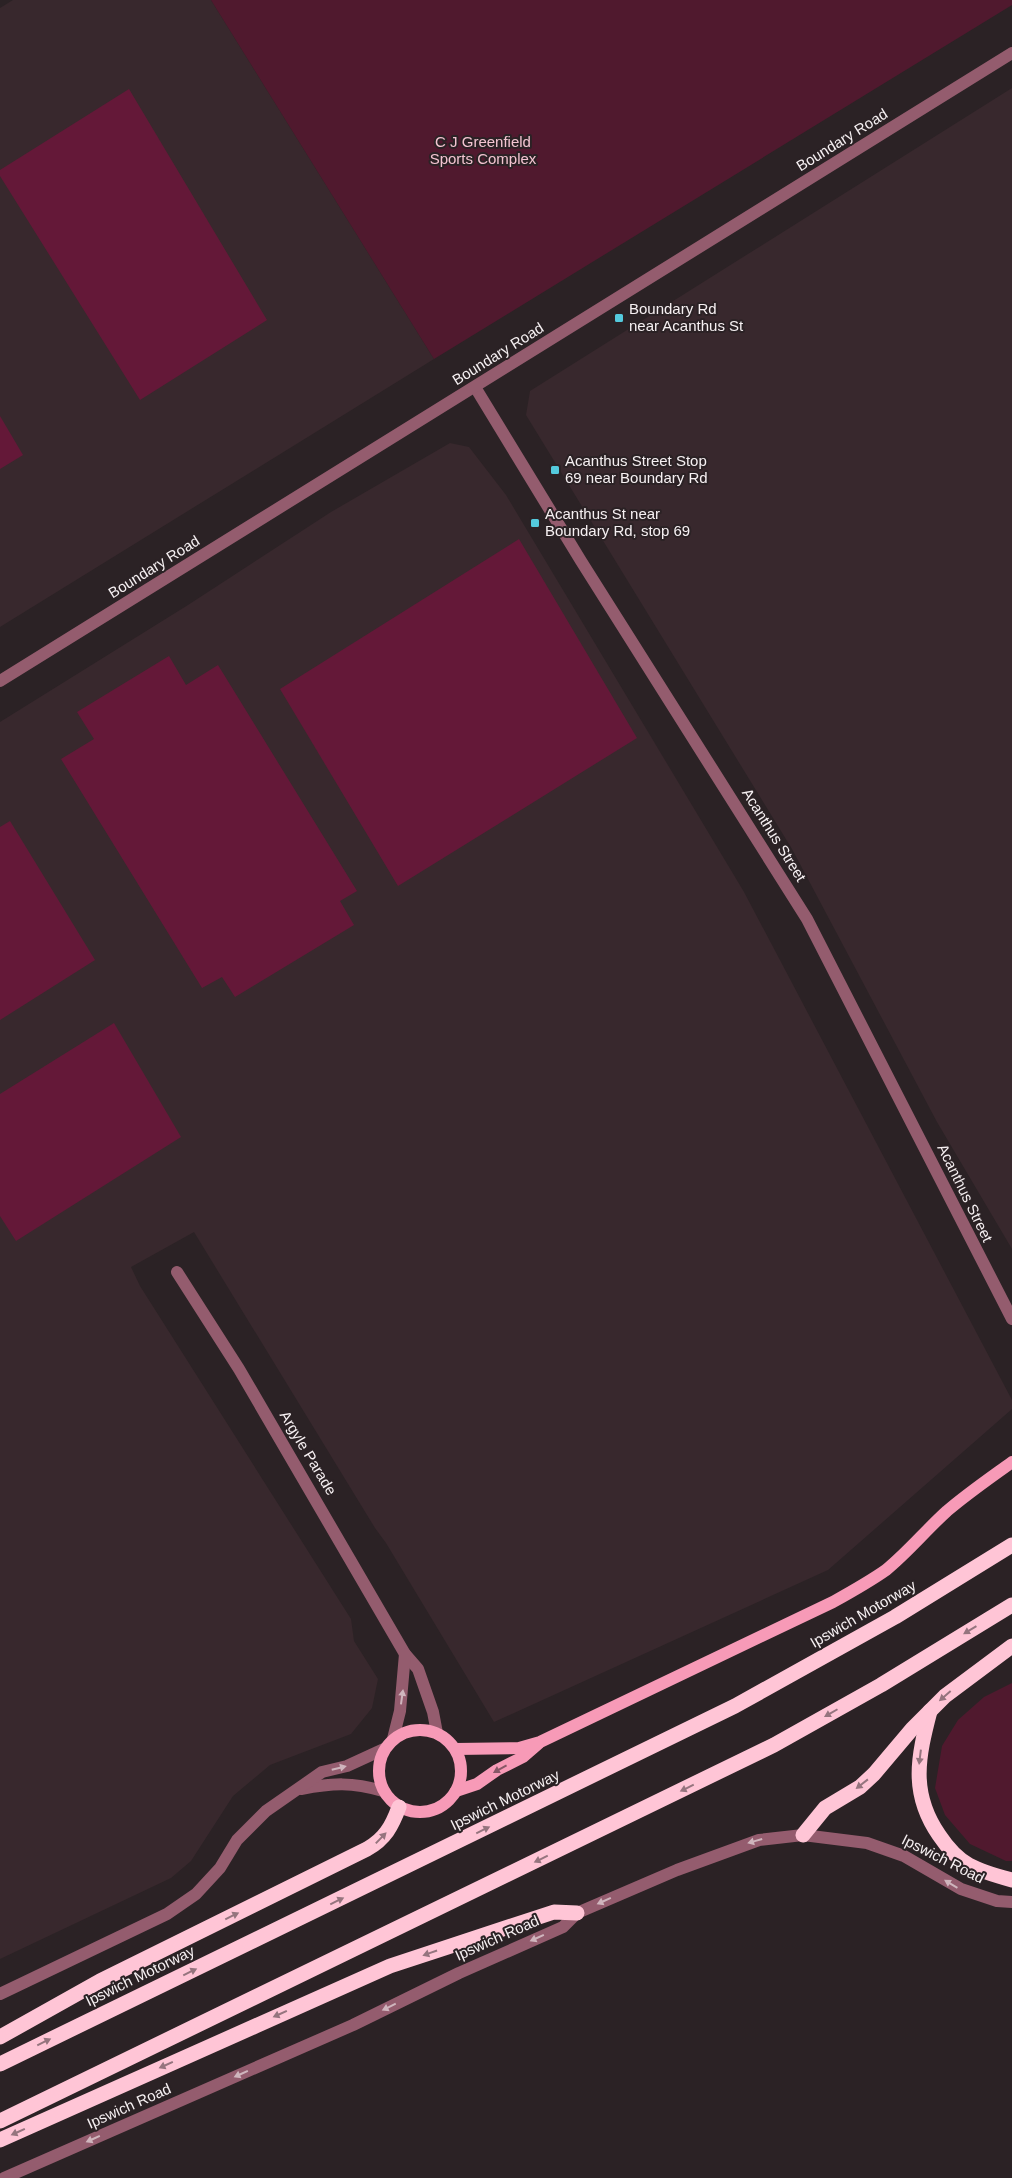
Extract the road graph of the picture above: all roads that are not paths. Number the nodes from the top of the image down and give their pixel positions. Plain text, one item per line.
1 (1012, 53) edge
2 (475, 387) junction
3 (0, 681) edge
4 (178, 1272) dead end
5 (1012, 1319) edge
6 (1012, 1462) edge
7 (1012, 1545) edge
8 (1012, 1604) edge
9 (1012, 1646) edge
10 (405, 1654) junction
11 (930, 1709) junction
12 (437, 1733) junction
13 (540, 1742) junction
14 (388, 1744) junction
15 (456, 1749) junction
16 (296, 1790) junction
17 (383, 1791) junction
18 (456, 1791) junction
19 (399, 1807) junction
20 (803, 1835) junction
21 (1012, 1880) edge
22 (1012, 1902) edge
23 (577, 1913) junction
24 (0, 1994) edge
25 (0, 2037) edge
26 (0, 2064) edge
27 (0, 2121) edge
28 (0, 2140) edge
29 (4, 2178) edge

1 - 2 street, Boundary Road
2 - 3 street, Boundary Road
2 - 5 street, Acanthus Street
4 - 10 street, Argyle Parade
6 - 13 main road
26 -> 7 highway, Ipswich Motorway
8 -> 27 highway
9 -> 11 highway
10 - 12 street, Argyle Parade
14 -> 10 street
11 -> 20 highway
11 -> 21 highway
12 - 14 main road
12 - 15 main road
13 - 15 main road
13 -> 18 main road
16 -> 14 street
14 - 17 main road
15 - 18 main road
16 - 17 street
16 - 24 street
17 - 19 main road
18 - 19 main road
25 -> 19 highway
22 -> 20 street, Ipswich Road
20 -> 23 street, Ipswich Road
23 -> 28 highway
23 -> 29 street, Ipswich Road

